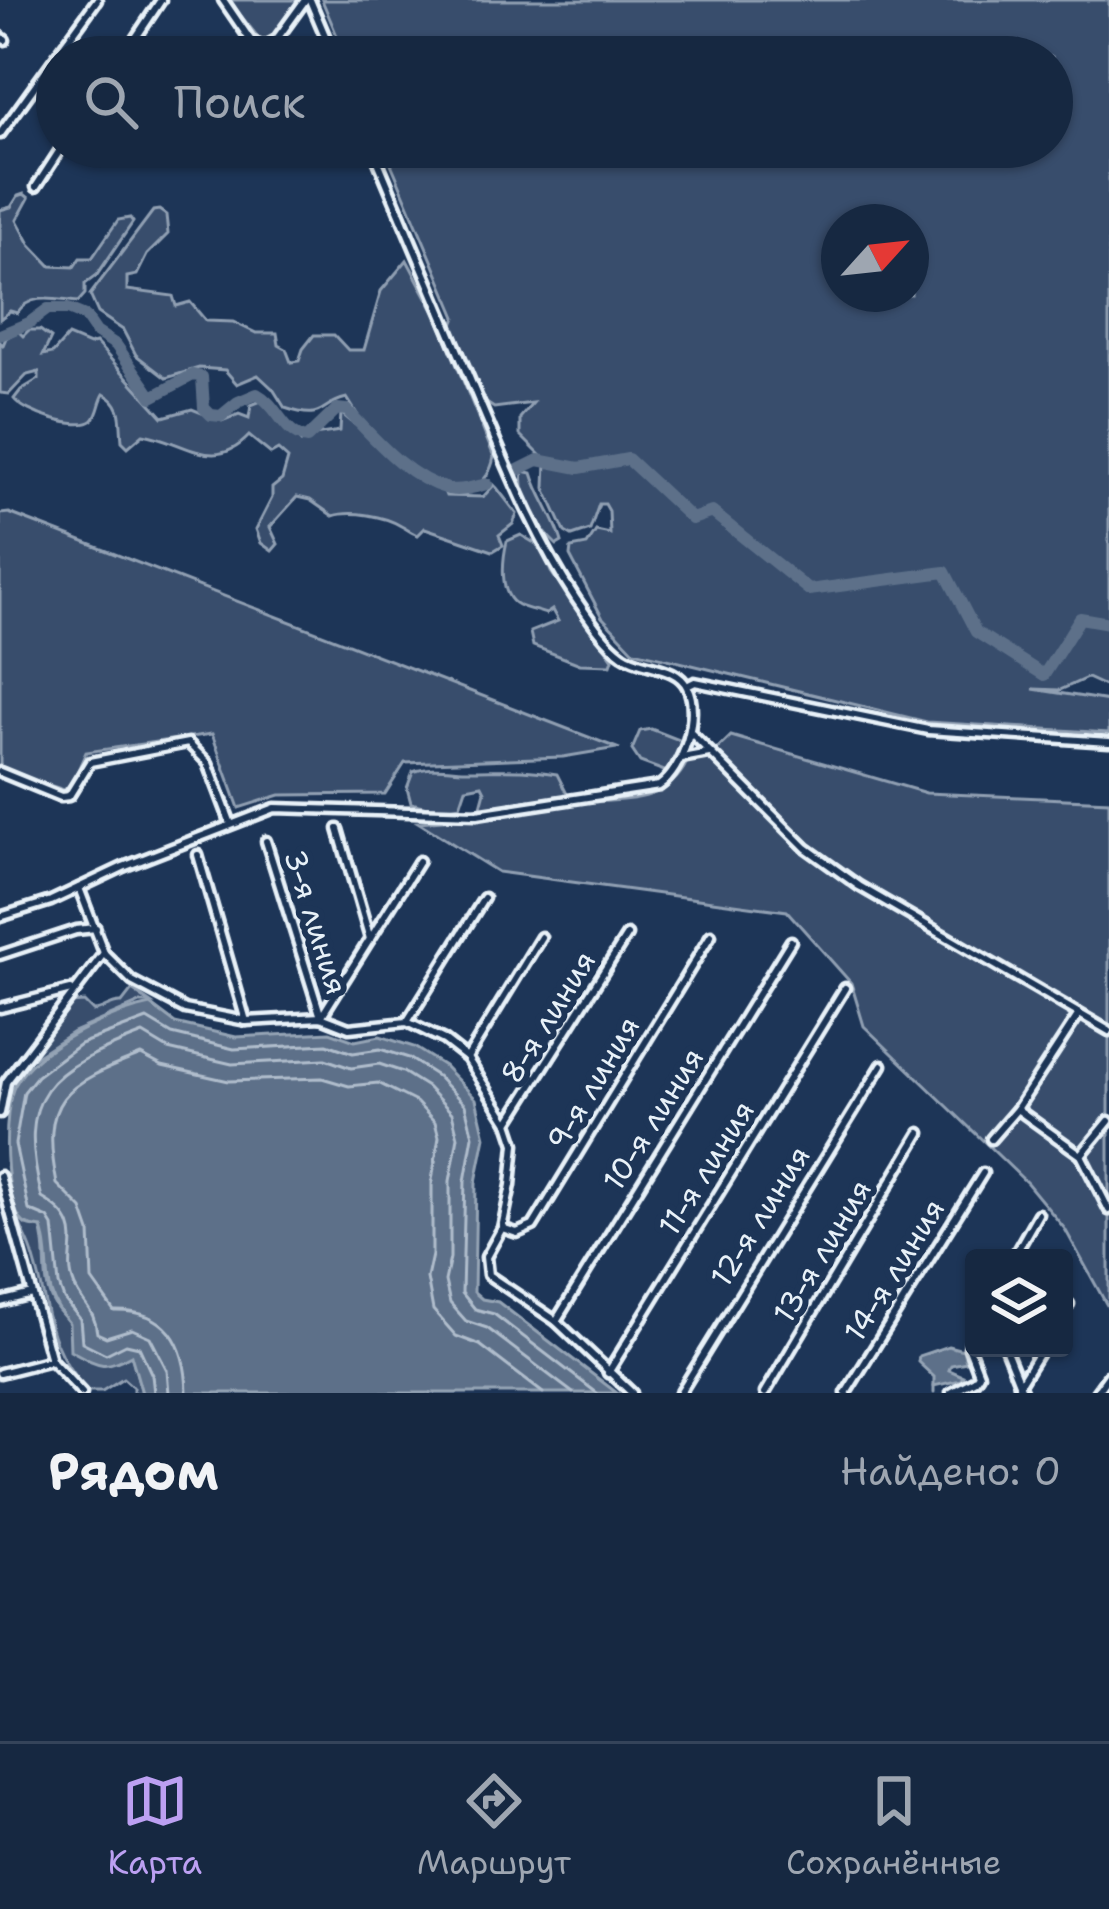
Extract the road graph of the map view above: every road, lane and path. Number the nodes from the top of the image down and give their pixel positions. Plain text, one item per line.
1 (97, 0) edge
2 (161, 0) edge
3 (223, 0) edge
4 (307, 0) edge
5 (71, 36) edge
6 (137, 36) edge
7 (247, 36) edge
8 (279, 36) edge
9 (324, 36) edge
10 (36, 84) edge
11 (0, 134) edge
12 (48, 168) edge
13 (381, 168) edge
14 (36, 187) dead end
15 (687, 686) junction
16 (689, 731) junction
17 (1109, 742) edge
18 (709, 753) junction
19 (682, 758) junction
20 (0, 772) edge
21 (231, 824) junction
22 (338, 829) dead end
23 (266, 841) dead end
24 (198, 855) dead end
25 (418, 861) dead end
26 (79, 888) junction
27 (484, 898) dead end
28 (0, 917) edge
29 (97, 928) junction
30 (711, 934) dead end
31 (627, 935) dead end
32 (541, 937) dead end
33 (370, 939) junction
34 (791, 941) dead end
35 (104, 953) junction
36 (0, 955) edge
37 (845, 988) dead end
38 (74, 989) junction
39 (0, 1008) edge
40 (1079, 1014) junction
41 (321, 1017) junction
42 (246, 1022) junction
43 (407, 1022) junction
44 (1109, 1031) edge
45 (467, 1058) junction
46 (881, 1065) dead end
47 (3, 1082) edge
48 (1017, 1109) junction
49 (0, 1113) edge
50 (1109, 1121) edge
51 (508, 1123) junction
52 (920, 1133) dead end
53 (991, 1138) dead end
54 (1081, 1155) junction
55 (983, 1173) dead end
56 (0, 1176) edge
57 (1109, 1210) edge
58 (1038, 1214) dead end
59 (10, 1223) junction
60 (0, 1226) edge
61 (502, 1228) junction
62 (1018, 1249) edge
63 (32, 1294) junction
64 (0, 1302) edge
65 (556, 1321) junction
66 (972, 1357) edge
67 (1009, 1357) edge
68 (1037, 1357) edge
69 (51, 1360) junction
70 (608, 1372) junction
71 (0, 1373) edge
72 (1109, 1375) edge
73 (1021, 1389) edge
74 (965, 1390) edge
75 (82, 1393) edge
76 (632, 1393) edge
77 (680, 1393) edge
78 (765, 1393) edge
79 (846, 1393) edge
80 (951, 1393) edge
81 (1096, 1393) edge

1 - 5 street
2 - 6 street
3 - 7 street
4 - 8 street
4 - 9 street
10 - 11 street
12 - 14 street
13 - 15 street
15 - 16 street
15 - 17 street
16 - 18 street
16 - 19 street
18 - 19 street
18 - 40 street
19 - 21 street
20 - 21 street
21 - 26 street
22 - 33 street
23 - 41 street, 3-я линия
24 - 42 street
25 - 33 street
26 - 28 street
26 - 29 street
27 - 43 street
29 - 35 street
29 - 36 street
30 - 61 street, 9-я линия
31 - 51 street, 8-я линия
32 - 45 street
33 - 41 street
34 - 65 street, 10-я линия
35 - 38 street
35 - 42 street
37 - 70 street, 11-я линия
38 - 39 street
38 - 47 street
40 - 44 street
40 - 48 street
41 - 42 street
41 - 43 street
43 - 45 street
45 - 51 street
46 - 77 street, 12-я линия
47 - 49 street
48 - 53 street
48 - 54 street
50 - 54 street
51 - 61 street
52 - 78 street, 13-я линия
54 - 57 street
55 - 79 street, 14-я линия
56 - 59 street
58 - 62 street
59 - 60 street
59 - 63 street
61 - 65 street
63 - 64 street
63 - 69 street
65 - 70 street
66 - 74 street
67 - 73 street
68 - 73 street
69 - 71 street
69 - 75 street
70 - 76 street
72 - 81 street
74 - 80 street

